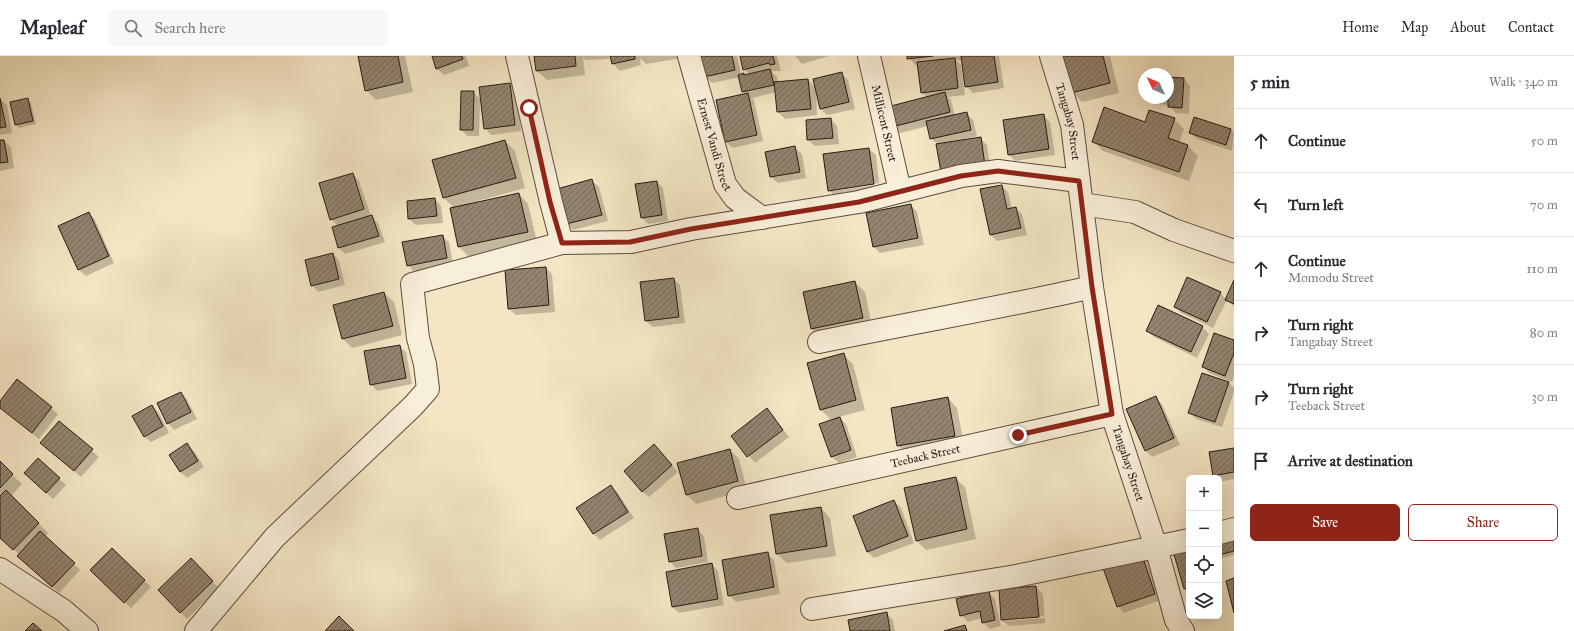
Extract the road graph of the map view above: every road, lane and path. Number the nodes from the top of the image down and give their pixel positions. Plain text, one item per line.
1 (517, 56) edge
2 (689, 56) edge
3 (869, 56) edge
4 (1051, 56) edge
5 (1079, 181) junction
6 (900, 191) junction
7 (1082, 204) junction
8 (762, 218) junction
9 (562, 243) junction
10 (1234, 251) edge
11 (1092, 287) junction
12 (819, 342) dead end
13 (1112, 414) junction
14 (738, 498) dead end
15 (1234, 529) edge
16 (1222, 532) edge
17 (1186, 541) edge
18 (1156, 547) junction
19 (0, 569) edge
20 (812, 609) dead end
21 (87, 631) edge
22 (196, 631) edge
23 (1183, 631) edge

1 - 9 street
2 - 8 street, Ernest Vandi Street
3 - 6 street, Millicent Street
4 - 5 street, Tangabay Street
5 - 6 street
5 - 7 street, Tangabay Street
6 - 8 street
7 - 10 street
7 - 11 street, Tangabay Street
8 - 9 street
9 - 22 street
11 - 12 street
11 - 13 street, Tangabay Street
13 - 14 street, Teeback Street
13 - 18 street, Tangabay Street
15 - 16 street
17 - 18 street
18 - 20 street
18 - 23 street, Tangabay Street
19 - 21 street

